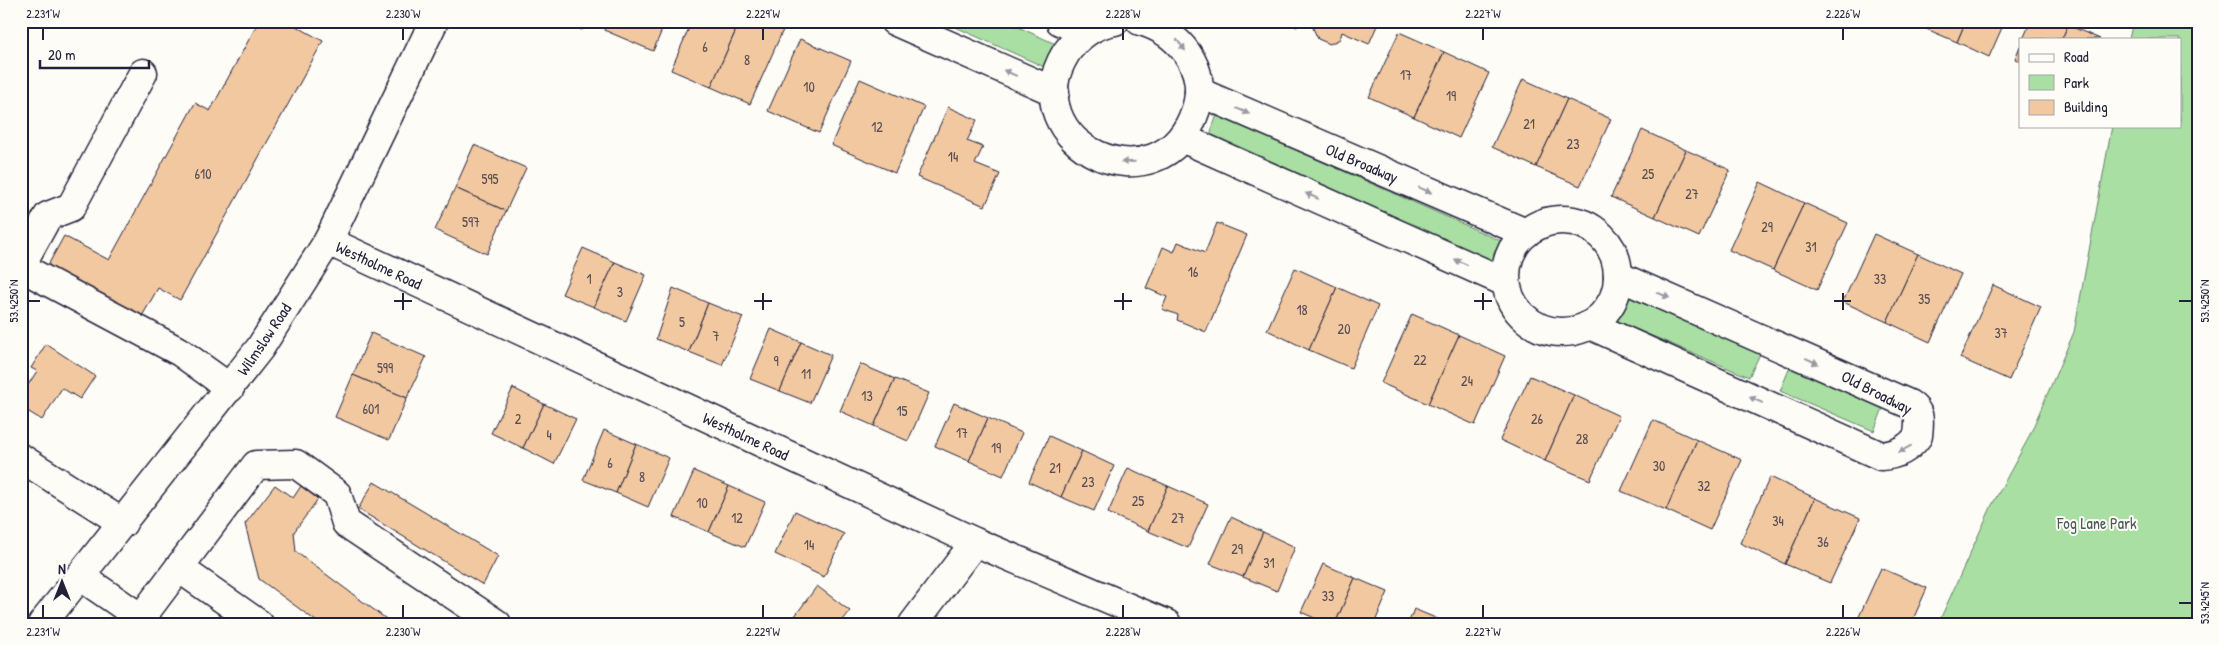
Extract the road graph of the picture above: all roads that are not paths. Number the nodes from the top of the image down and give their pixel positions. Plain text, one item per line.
1 (434, 21) edge
2 (894, 21) edge
3 (1060, 21) edge
4 (1115, 21) edge
5 (1140, 21) edge
6 (1086, 32) junction
7 (143, 72) dead end
8 (1055, 92) junction
9 (1198, 92) junction
10 (1182, 138) junction
11 (1526, 233) junction
12 (328, 241) junction
13 (1618, 276) junction
14 (1506, 282) junction
15 (1590, 325) junction
16 (230, 388) junction
17 (21, 458) edge
18 (122, 523) junction
19 (975, 542) junction
20 (179, 568) junction
21 (80, 576) junction
22 (142, 622) edge
23 (42, 624) edge
24 (259, 624) edge
25 (497, 624) edge
26 (913, 624) edge
27 (1167, 624) edge

1 - 12 street, Wilmslow Road
8 -> 2 street
3 - 6 street
4 - 6 street
5 -> 9 street
6 - 8 street
7 - 16 street
10 -> 8 street
9 - 10 street
9 -> 11 street, Old Broadway
14 -> 10 street
11 - 13 street
11 - 14 street
12 - 16 street, Wilmslow Road
12 - 19 street, Westholme Road
13 - 15 street
13 -> 15 street, Old Broadway
14 - 15 street
16 - 18 street, Wilmslow Road
17 - 18 street
18 - 21 street, Wilmslow Road
19 - 26 street
19 - 27 street, Westholme Road
20 - 22 street
20 - 24 street
20 - 25 street
21 - 22 street
21 - 23 street, Wilmslow Road

